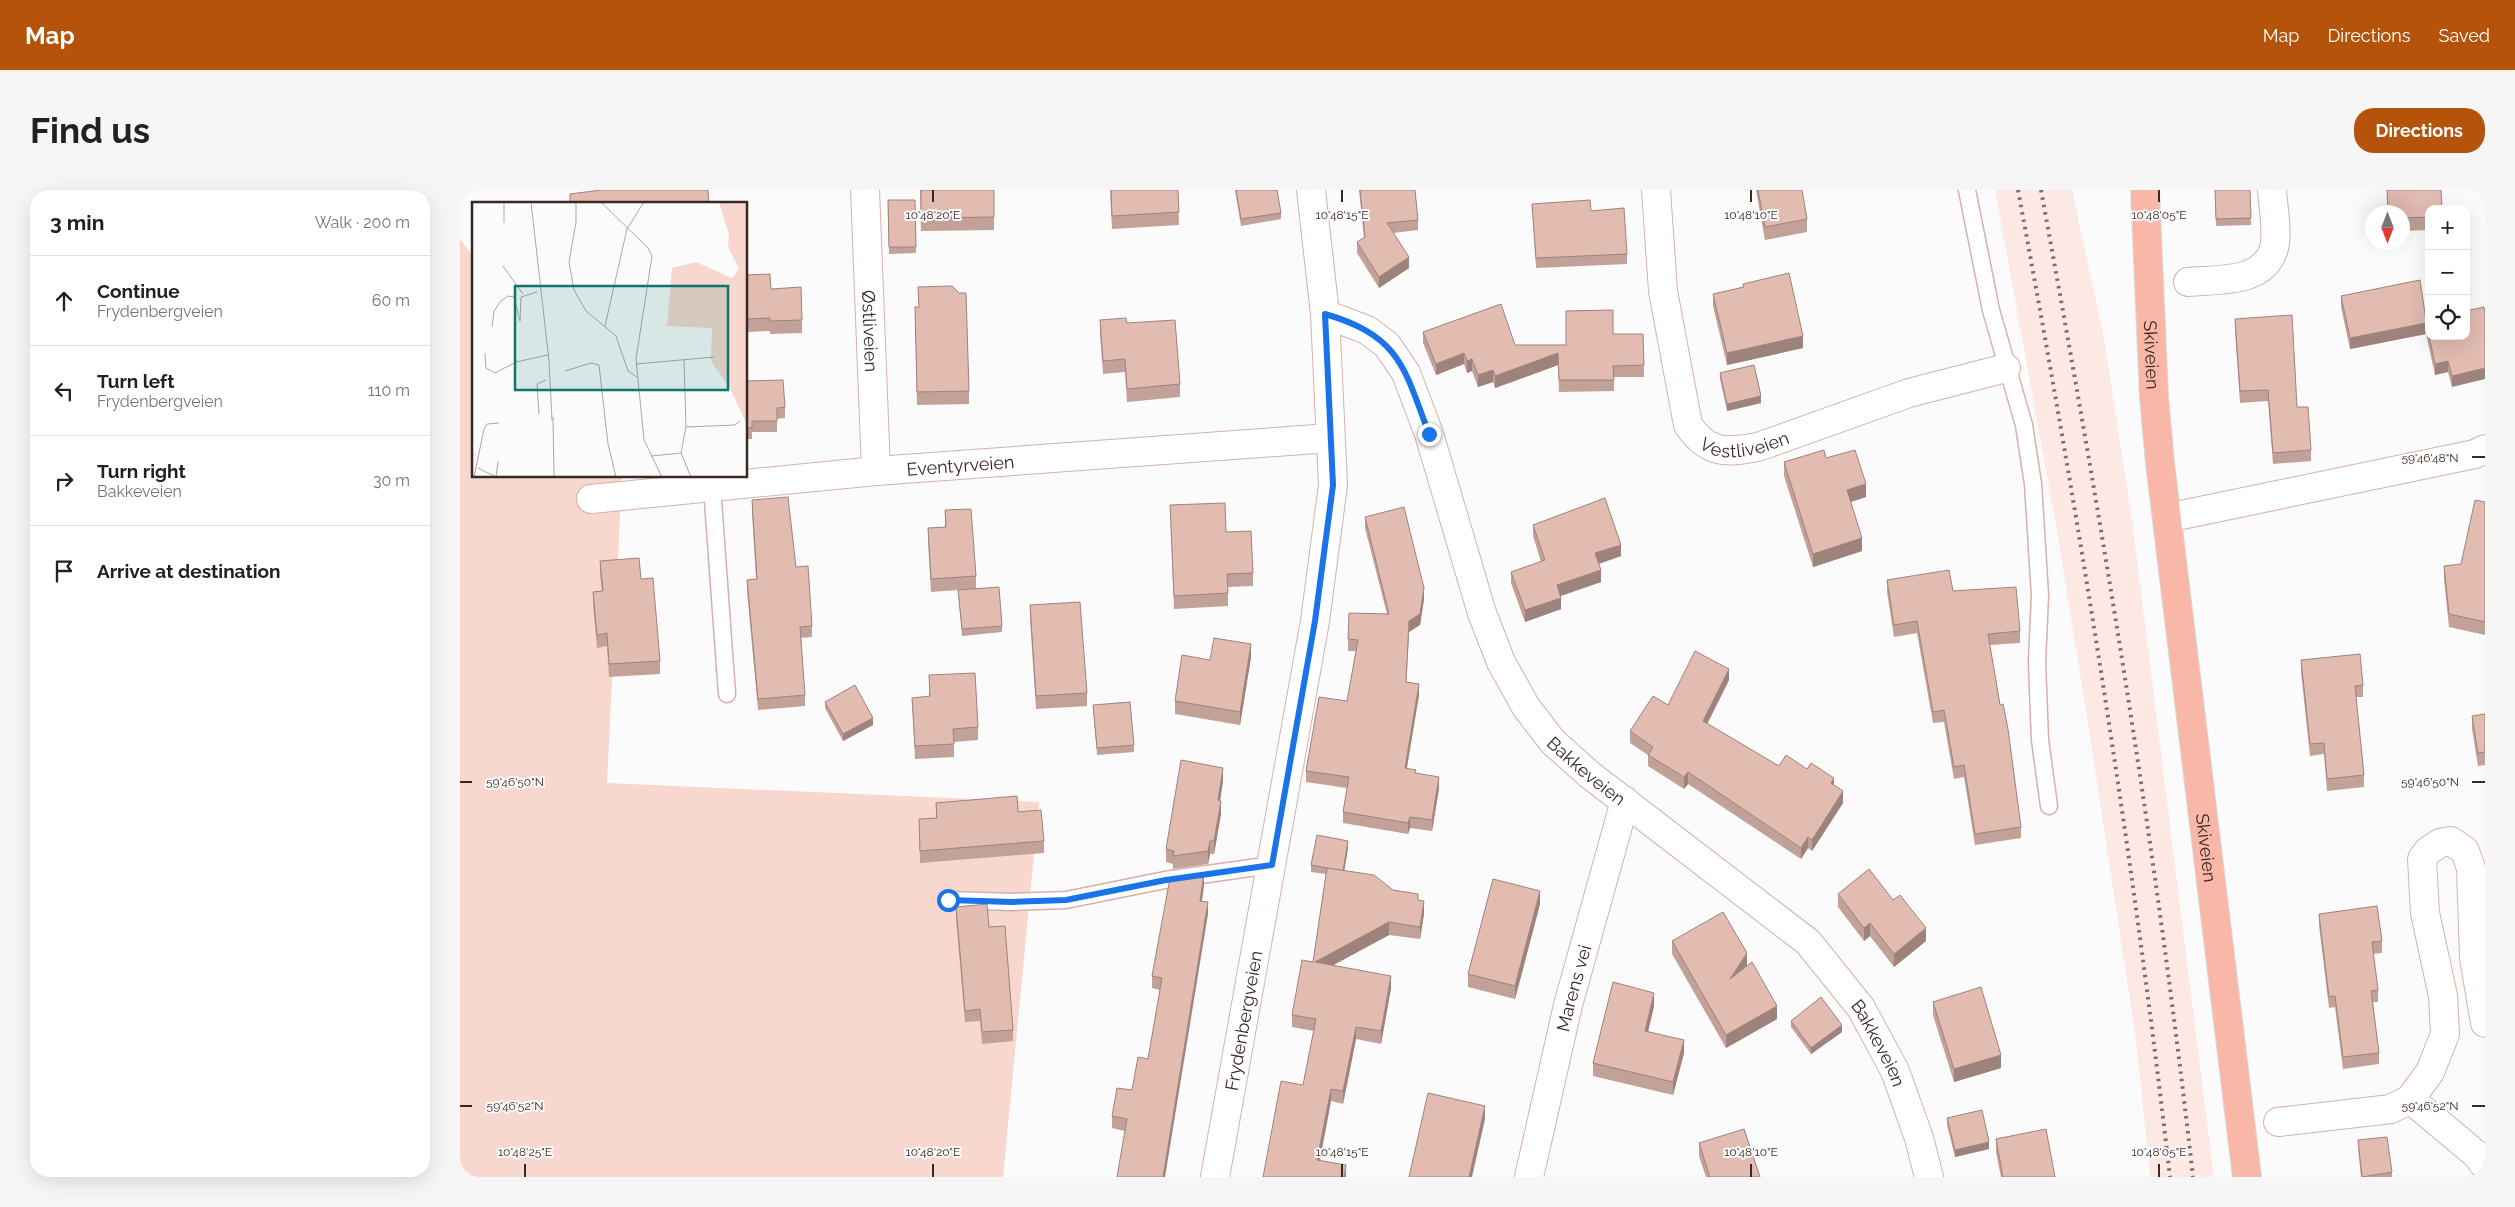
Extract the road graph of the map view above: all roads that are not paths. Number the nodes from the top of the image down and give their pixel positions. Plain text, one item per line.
1 (865, 190) edge
2 (1311, 190) edge
3 (1656, 190) edge
4 (1967, 190) edge
5 (2145, 190) edge
6 (2272, 190) edge
7 (2188, 282) dead end
8 (1325, 314) junction
9 (2006, 368) junction
10 (1330, 438) junction
11 (2485, 450) edge
12 (876, 471) junction
13 (712, 487) junction
14 (591, 499) dead end
15 (2166, 518) junction
16 (727, 694) dead end
17 (1625, 801) junction
18 (2049, 806) dead end
19 (1272, 865) junction
20 (948, 900) dead end
21 (2485, 1023) edge
22 (2410, 1099) junction
23 (2278, 1122) dead end
24 (2485, 1166) edge
25 (1215, 1177) edge
26 (1529, 1177) edge
27 (1929, 1177) edge
28 (2247, 1177) edge

1 - 12 street, Østliveien
2 - 8 street, Frydenbergveien
3 - 9 street, Vestliveien
4 - 9 lane
5 - 15 main road, Skiveien
6 - 7 street
8 - 10 street, Frydenbergveien
8 - 17 street, Bakkeveien
9 - 18 lane
10 - 12 street, Eventyrveien
10 - 19 street, Frydenbergveien
11 - 15 street
12 - 13 street, Eventyrveien
13 - 14 street, Eventyrveien
13 - 16 lane
15 - 28 main road, Skiveien
17 - 26 street, Marens vei
17 - 27 street, Bakkeveien
19 - 20 lane
19 - 25 street, Frydenbergveien
21 - 22 street
22 - 23 street
22 - 24 street

